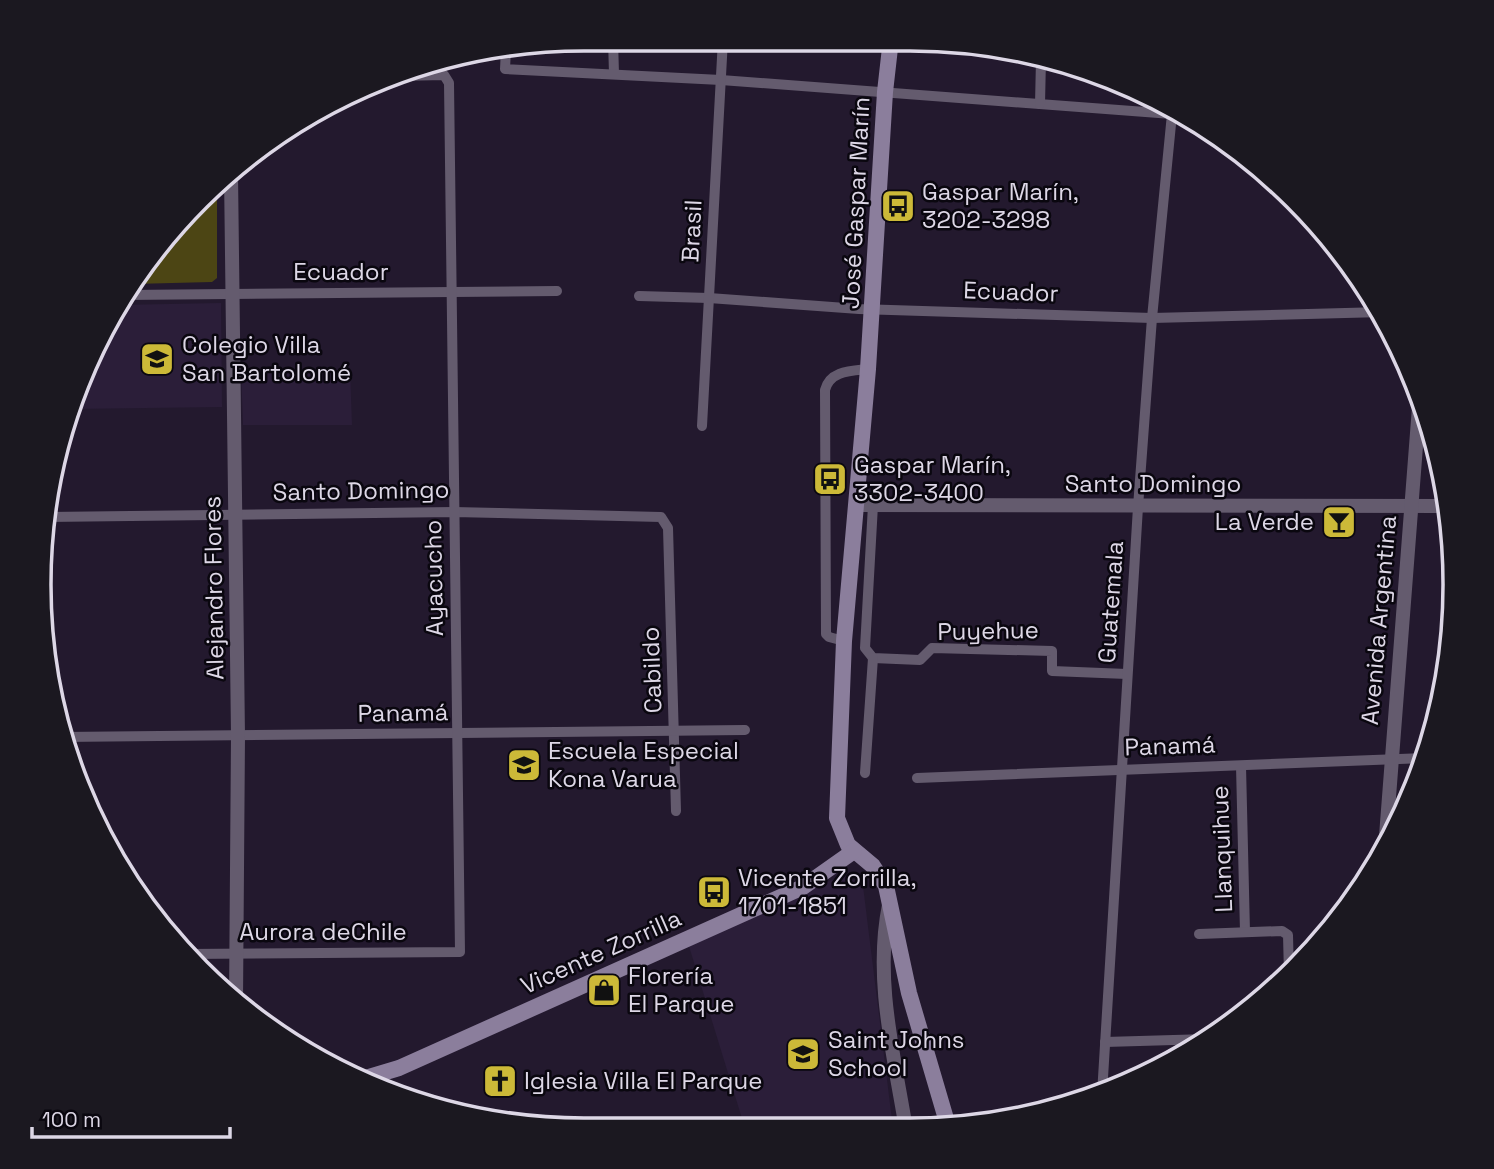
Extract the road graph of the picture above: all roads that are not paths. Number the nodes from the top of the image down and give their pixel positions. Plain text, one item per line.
1 (613, 51) edge
2 (722, 51) edge
3 (890, 51) edge
4 (506, 57) edge
5 (1041, 67) edge
6 (614, 74) junction
7 (426, 75) edge
8 (721, 80) junction
9 (885, 92) junction
10 (1040, 104) junction
11 (1159, 113) edge
12 (1171, 120) edge
13 (231, 185) edge
14 (557, 291) dead end
15 (451, 292) junction
16 (232, 294) junction
17 (137, 295) edge
18 (639, 296) dead end
19 (709, 298) junction
20 (872, 309) junction
21 (1368, 312) edge
22 (1152, 318) junction
23 (868, 369) junction
24 (1418, 421) edge
25 (702, 426) dead end
26 (865, 505) junction
27 (1438, 506) edge
28 (1138, 507) junction
29 (1410, 507) junction
30 (454, 512) junction
31 (236, 515) junction
32 (55, 517) edge
33 (668, 528) joint
34 (844, 641) junction
35 (873, 658) junction
36 (1127, 674) junction
37 (675, 730) junction
38 (745, 730) dead end
39 (457, 733) junction
40 (238, 736) junction
41 (73, 737) edge
42 (1414, 758) edge
43 (1390, 759) junction
44 (1241, 766) junction
45 (1122, 769) junction
46 (865, 774) dead end
47 (917, 778) dead end
48 (676, 811) dead end
49 (1386, 824) edge
50 (854, 850) junction
51 (890, 898) junction
52 (1245, 932) junction
53 (1199, 934) dead end
54 (236, 953) junction
55 (460, 953) joint
56 (199, 954) edge
57 (1289, 960) edge
58 (236, 988) edge
59 (1188, 1040) edge
60 (1105, 1042) junction
61 (374, 1075) edge
62 (1103, 1082) edge
63 (946, 1117) edge
64 (904, 1118) edge

1 - 6 street
2 - 8 street, Brasil
3 - 9 main road, José Gaspar Marín
4 - 6 street
5 - 10 street
6 - 8 street
7 - 15 street, Ayacucho
8 - 9 street
8 - 19 street, Brasil
9 - 10 street
9 - 20 main road, José Gaspar Marín
10 - 11 street
12 - 22 street, Guatemala
13 - 16 street, Alejandro Flores
14 - 15 street, Ecuador
15 - 16 street, Ecuador
15 - 30 street, Ayacucho
16 - 17 street, Ecuador
16 - 31 street, Alejandro Flores
18 - 19 street, Ecuador
19 - 20 street, Ecuador
19 - 25 street, Brasil
20 - 22 street, Ecuador
20 - 23 main road, José Gaspar Marín
21 - 22 street, Ecuador
22 - 28 street, Guatemala
23 - 26 main road, José Gaspar Marín
23 - 34 street
24 - 29 street, Avenida Argentina
26 - 28 street, Santo Domingo
26 - 34 main road, José Gaspar Marín
26 - 35 street
27 - 29 street, Santo Domingo
28 - 29 street, Santo Domingo
28 - 36 street, Guatemala
29 - 43 street, Avenida Argentina
30 - 31 street, Santo Domingo
30 - 33 street, Santo Domingo
30 - 39 street, Ayacucho
31 - 32 street, Santo Domingo
31 - 40 street, Alejandro Flores
33 - 37 street, Cabildo
34 - 50 main road, José Gaspar Marín
35 - 36 street, Puyehue
35 - 46 street
36 - 45 street, Guatemala
37 - 38 street, Panamá
37 - 39 street, Panamá
37 - 48 street, Cabildo
39 - 40 street, Panamá
39 - 55 street, Ayacucho
40 - 41 street, Panamá
40 - 54 street, Alejandro Flores
42 - 43 street, Panamá
43 - 44 street, Panamá
43 - 49 street, Avenida Argentina
44 - 45 street, Panamá
44 - 52 street, Llanquihue
45 - 47 street, Panamá
45 - 60 street, Guatemala
50 - 51 main road, José Gaspar Marín
50 - 61 main road, Vicente Zorrilla
51 - 63 main road, José Gaspar Marín
51 - 64 street
52 - 53 street, Llanquihue
52 - 57 street, Llanquihue
54 - 55 street, Aurora deChile
54 - 56 street, Aurora deChile
54 - 58 street, Alejandro Flores
59 - 60 street
60 - 62 street, Guatemala

